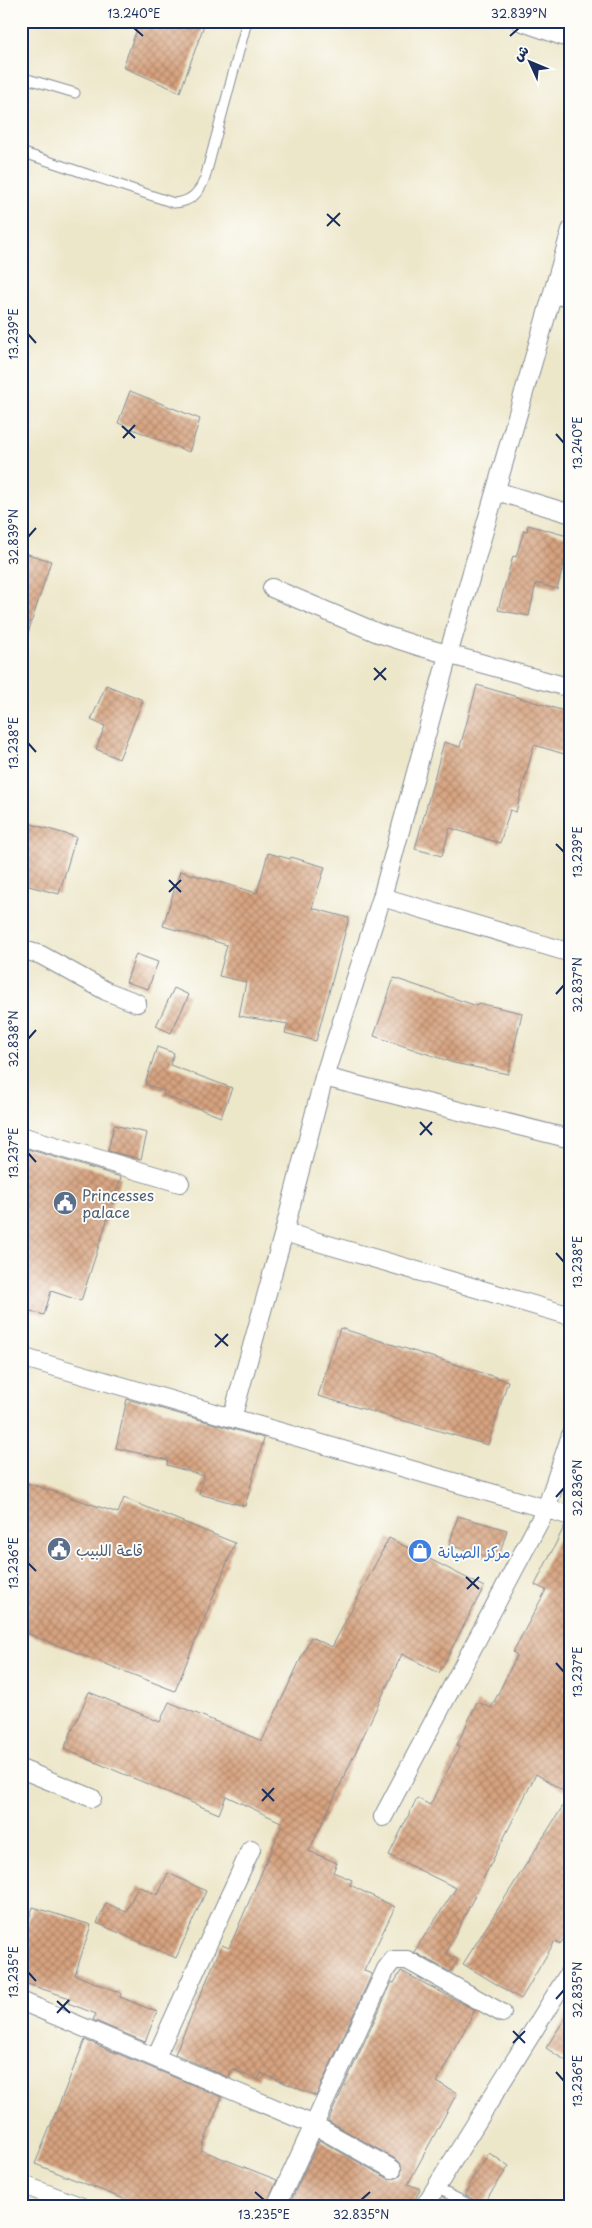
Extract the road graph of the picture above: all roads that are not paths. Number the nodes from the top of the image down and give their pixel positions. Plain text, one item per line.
1 (520, 21) edge
2 (246, 25) dead end
3 (571, 38) edge
4 (21, 77) edge
5 (75, 93) dead end
6 (21, 152) edge
7 (571, 230) edge
8 (553, 293) junction
9 (571, 298) edge
10 (496, 491) junction
11 (571, 514) edge
12 (272, 588) dead end
13 (448, 655) junction
14 (571, 688) edge
15 (382, 897) junction
16 (21, 948) edge
17 (571, 953) edge
18 (137, 1003) dead end
19 (324, 1077) junction
20 (21, 1136) edge
21 (571, 1139) edge
22 (180, 1183) dead end
23 (284, 1232) junction
24 (571, 1316) edge
25 (21, 1357) edge
26 (232, 1418) junction
27 (571, 1435) edge
28 (546, 1509) junction
29 (571, 1516) edge
30 (21, 1769) edge
31 (92, 1798) dead end
32 (383, 1817) dead end
33 (251, 1849) dead end
34 (571, 1970) edge
35 (21, 2001) edge
36 (502, 2013) dead end
37 (156, 2057) junction
38 (314, 2125) junction
39 (392, 2169) dead end
40 (21, 2184) edge
41 (436, 2188) junction
42 (82, 2207) edge
43 (276, 2207) edge
44 (424, 2207) edge
45 (475, 2207) edge

1 - 3 street
2 - 6 lane
4 - 5 lane
7 - 8 street
8 - 9 street
8 - 10 street
10 - 11 street
10 - 13 street
12 - 13 street
13 - 14 street
13 - 15 street
15 - 17 street
15 - 19 street
16 - 18 street
19 - 21 street
19 - 23 street
20 - 22 street
23 - 24 street
23 - 26 street
25 - 26 street
26 - 28 street
27 - 28 street
28 - 29 street
28 - 32 street
30 - 31 street
33 - 37 street
34 - 41 street
35 - 37 street
36 - 38 street
37 - 38 street
38 - 39 street
38 - 43 street
40 - 42 street
41 - 44 street
41 - 45 lane

